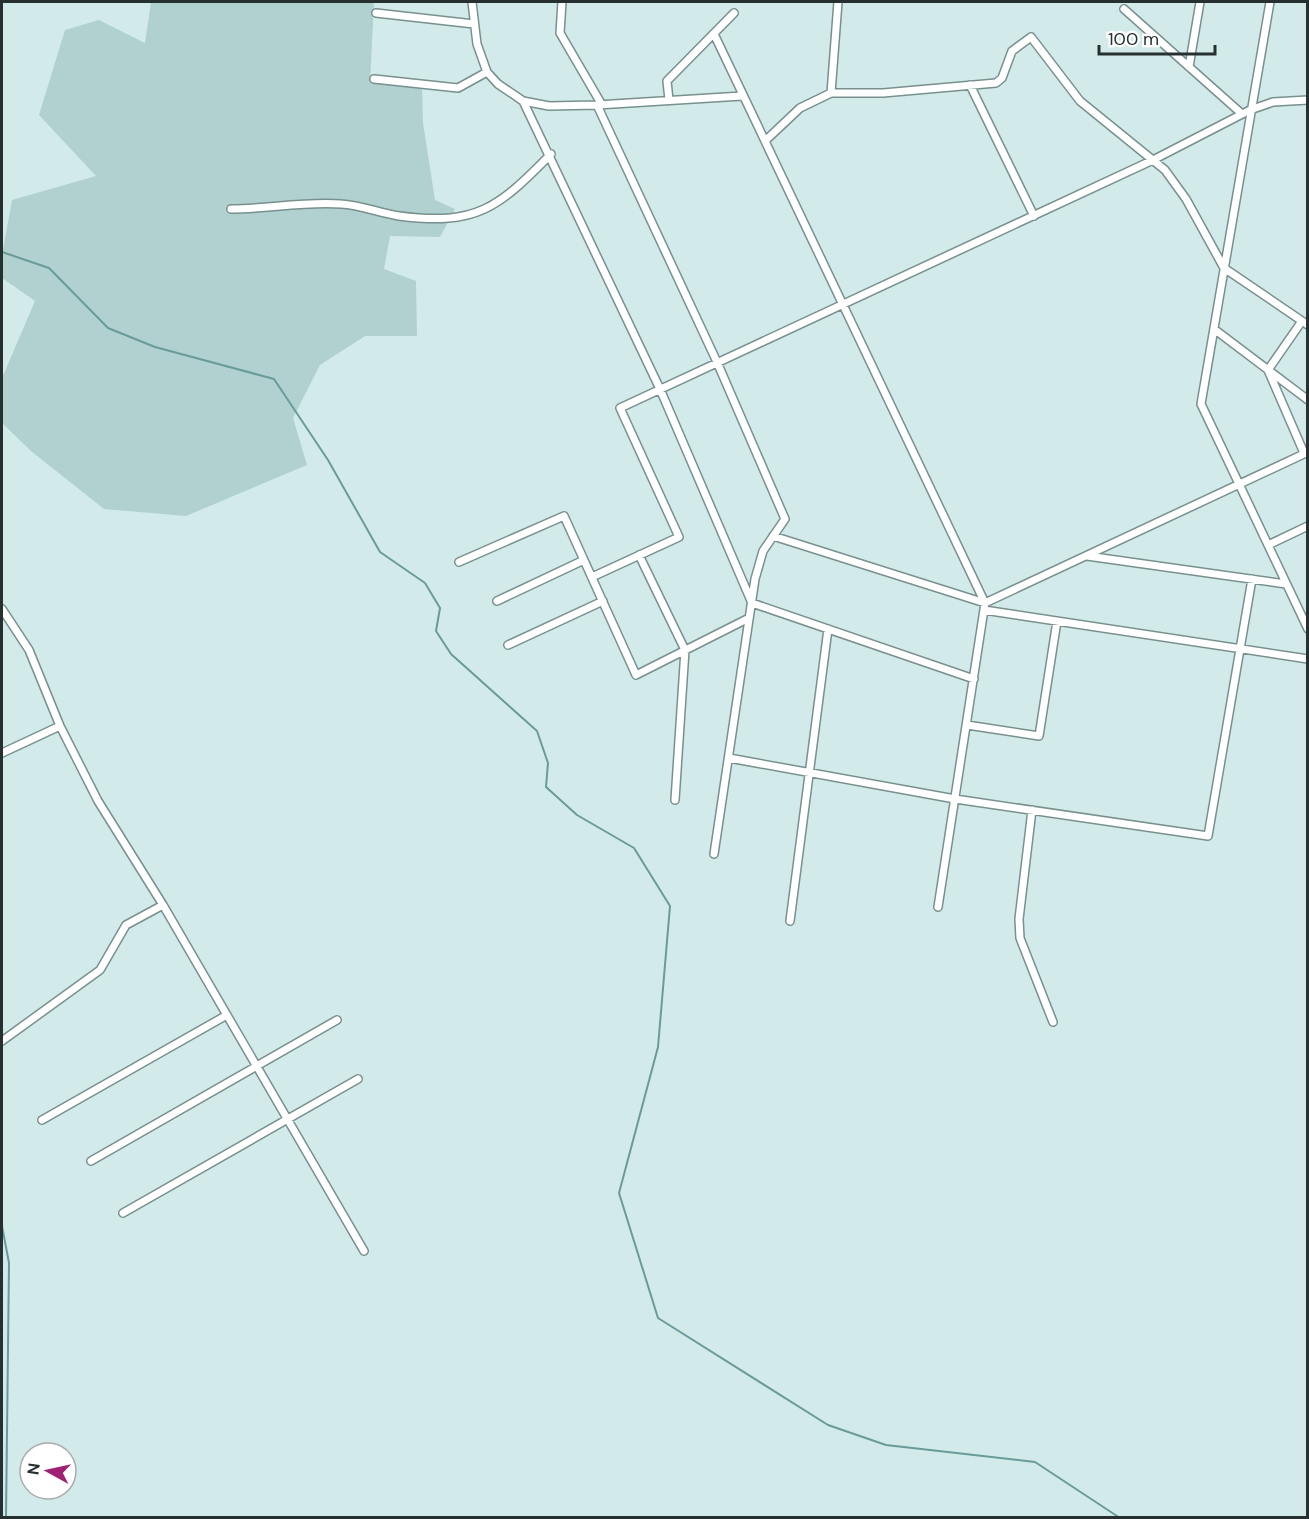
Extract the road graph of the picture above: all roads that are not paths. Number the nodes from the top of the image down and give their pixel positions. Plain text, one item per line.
1 (472, 2) edge
2 (562, 2) edge
3 (838, 2) edge
4 (1200, 2) edge
5 (1270, 2) edge
6 (1124, 9) dead end
7 (376, 13) dead end
8 (734, 13) dead end
9 (474, 24) junction
10 (714, 34) junction
11 (1189, 67) junction
12 (487, 72) junction
13 (374, 79) dead end
14 (970, 85) junction
15 (831, 93) junction
16 (742, 96) junction
17 (669, 100) junction
18 (1308, 100) edge
19 (524, 101) junction
20 (599, 105) junction
21 (1250, 110) junction
22 (1242, 114) junction
23 (765, 141) junction
24 (550, 154) junction
25 (1153, 160) junction
26 (231, 209) dead end
27 (1034, 216) junction
28 (1224, 268) junction
29 (842, 306) junction
30 (1305, 323) edge
31 (1214, 329) junction
32 (717, 363) junction
33 (1268, 370) junction
34 (660, 389) junction
35 (1308, 400) edge
36 (1306, 453) edge
37 (1239, 482) junction
38 (1308, 526) edge
39 (773, 536) junction
40 (1268, 545) junction
41 (639, 555) junction
42 (1085, 556) junction
43 (584, 560) junction
44 (459, 562) dead end
45 (592, 577) junction
46 (1252, 579) junction
47 (1286, 584) junction
48 (497, 601) dead end
49 (603, 601) junction
50 (752, 603) junction
51 (985, 606) junction
52 (2, 609) edge
53 (749, 618) junction
54 (1057, 621) junction
55 (828, 629) junction
56 (1308, 629) edge
57 (508, 645) dead end
58 (1240, 648) junction
59 (685, 650) junction
60 (1308, 659) edge
61 (974, 679) junction
62 (967, 724) junction
63 (60, 726) junction
64 (2, 753) edge
65 (729, 758) junction
66 (810, 773) junction
67 (955, 799) junction
68 (675, 800) dead end
69 (1032, 810) junction
70 (714, 854) dead end
71 (163, 905) junction
72 (939, 907) dead end
73 (790, 921) dead end
74 (227, 1015) junction
75 (337, 1020) dead end
76 (1053, 1022) dead end
77 (2, 1041) edge
78 (257, 1066) junction
79 (358, 1078) dead end
80 (287, 1119) junction
81 (42, 1120) dead end
82 (91, 1161) dead end
83 (123, 1213) dead end
84 (364, 1251) dead end

1 - 9 street
2 - 20 street
3 - 15 street
4 - 11 street
5 - 21 street
6 - 11 street
7 - 9 street
8 - 10 street
9 - 12 street
10 - 16 street
10 - 17 street
11 - 22 street
12 - 13 street
12 - 19 street
14 - 15 street
14 - 25 street
14 - 27 street
15 - 23 street
16 - 17 street
16 - 23 street
17 - 20 street
18 - 21 street
19 - 20 street
19 - 24 street
20 - 32 street
21 - 22 street
21 - 28 street
22 - 25 street
23 - 29 street
24 - 26 street
24 - 34 street
25 - 27 street
25 - 28 street
27 - 29 street
28 - 30 street
28 - 31 street
29 - 32 street
29 - 51 street
30 - 33 street
31 - 33 street
31 - 37 street
32 - 34 street
32 - 39 street
33 - 35 street
33 - 36 street
34 - 41 street
34 - 50 street
36 - 37 street
37 - 40 street
37 - 42 street
38 - 40 street
39 - 50 street
39 - 51 street
40 - 47 street
41 - 45 street
41 - 59 street
42 - 46 street
42 - 51 street
43 - 44 street
43 - 45 street
43 - 48 street
45 - 49 street
46 - 47 street
46 - 58 street
47 - 56 street
49 - 57 street
49 - 59 street
50 - 53 street
50 - 55 street
51 - 54 street
51 - 61 street
52 - 63 street
53 - 59 street
53 - 65 street
54 - 58 street
54 - 62 street
55 - 61 street
55 - 66 street
58 - 60 street
58 - 69 street
59 - 68 street
61 - 62 street
62 - 67 street
63 - 64 street
63 - 71 street
65 - 66 street
65 - 70 street
66 - 67 street
66 - 73 street
67 - 69 street
67 - 72 street
69 - 76 street
71 - 74 street
71 - 77 street
74 - 78 street
74 - 81 street
75 - 78 street
78 - 80 street
78 - 82 street
79 - 80 street
80 - 83 street
80 - 84 street

